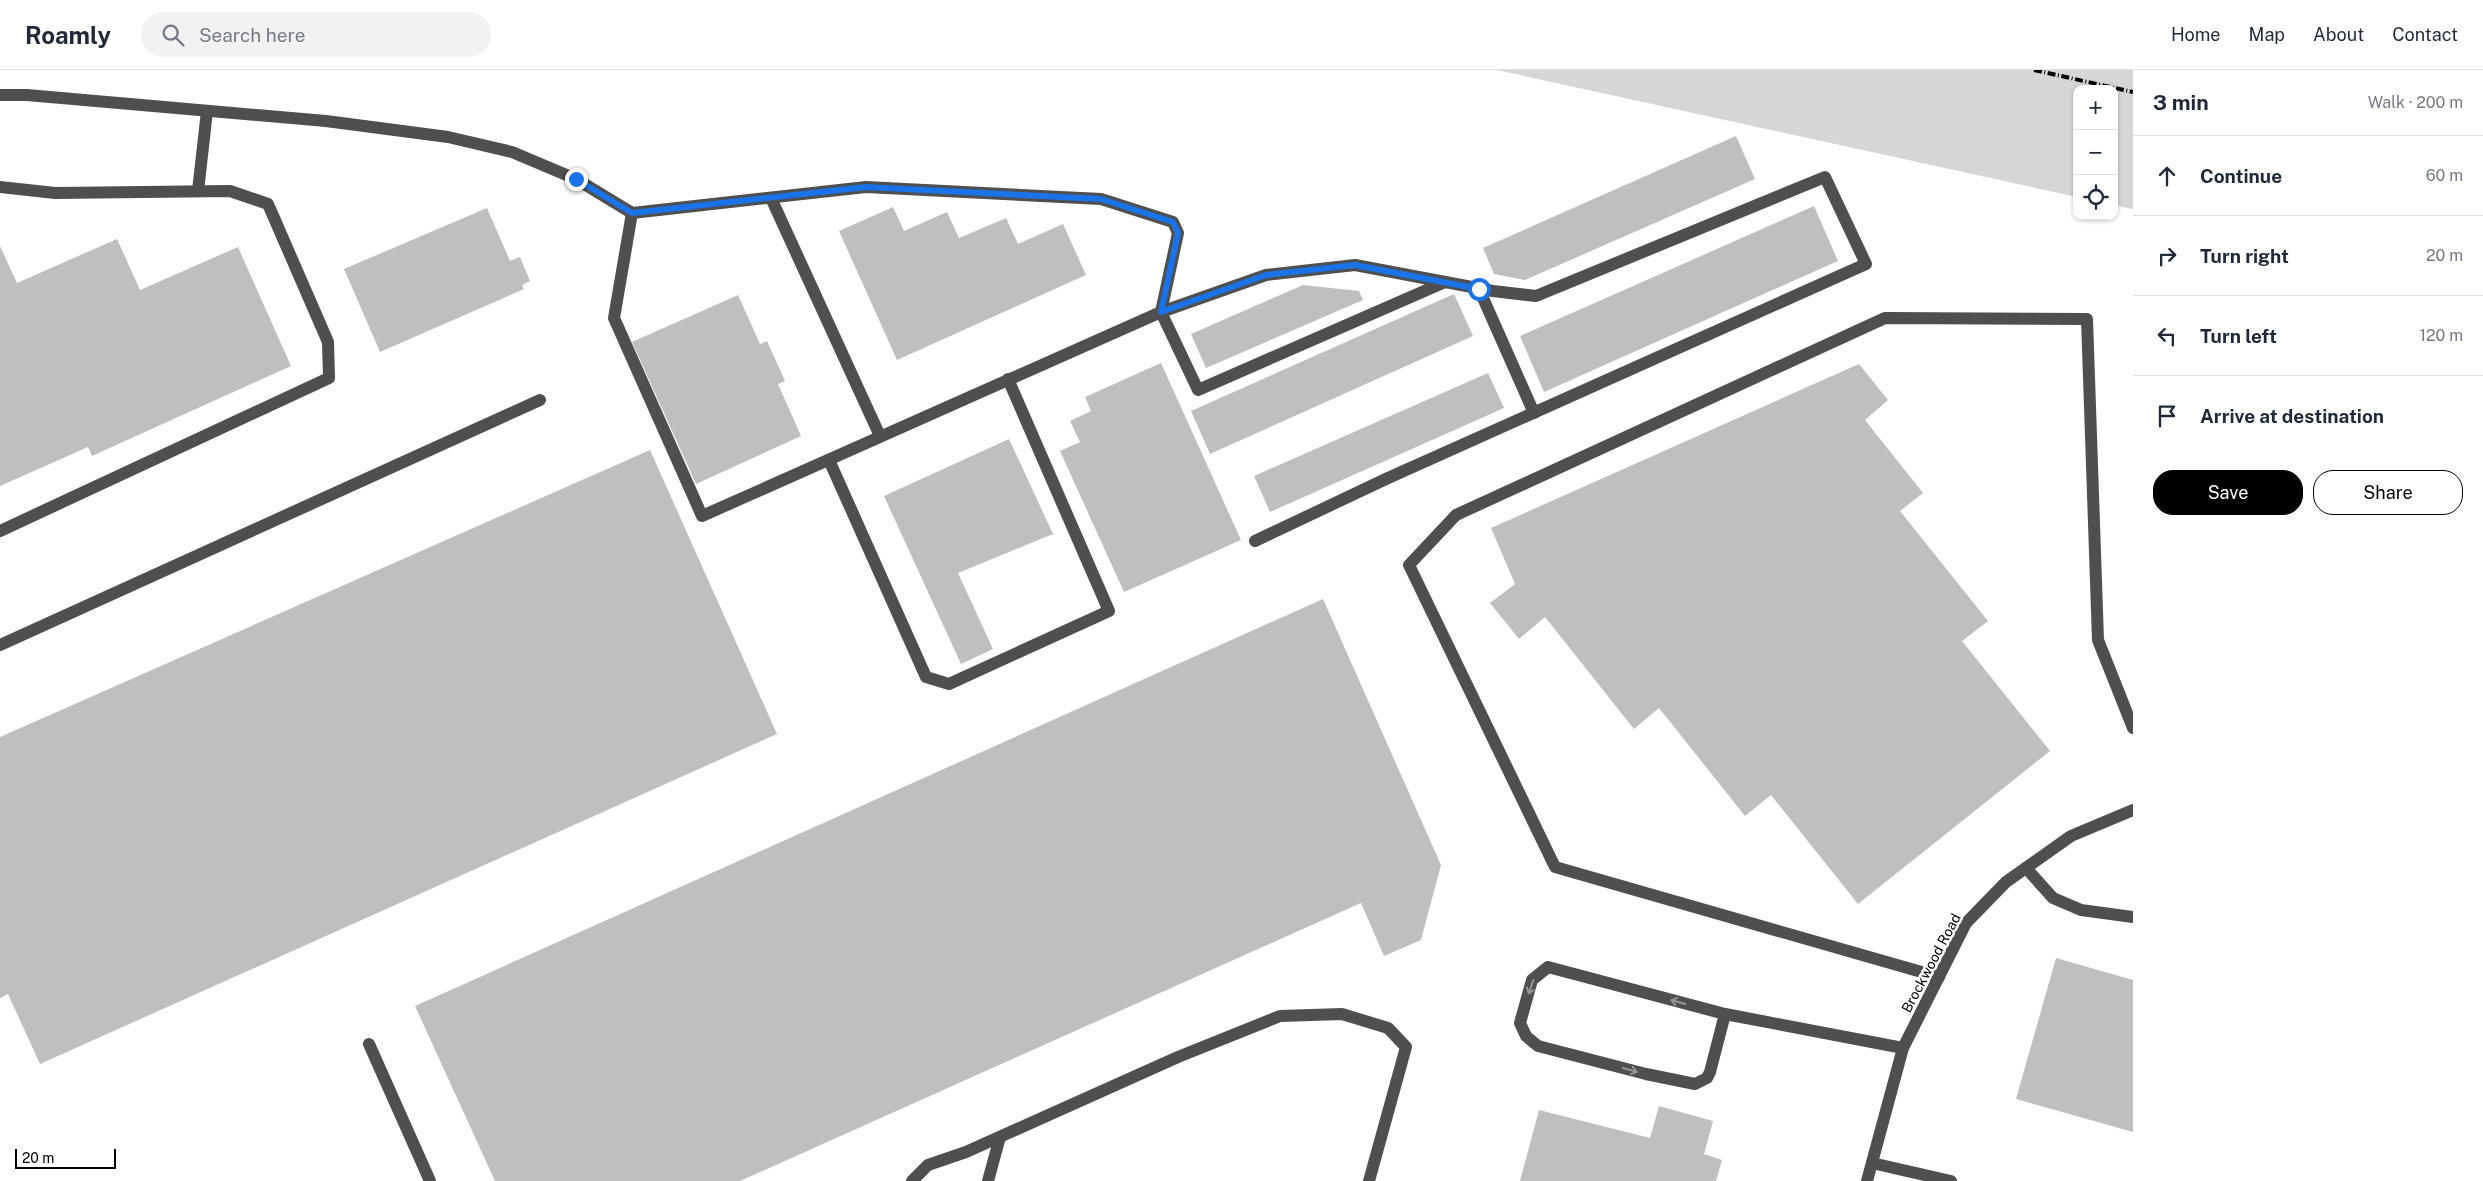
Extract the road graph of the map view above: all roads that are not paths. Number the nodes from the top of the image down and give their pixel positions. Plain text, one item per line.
1 (0, 95) edge
2 (207, 111) junction
3 (0, 187) edge
4 (198, 191) junction
5 (771, 198) junction
6 (632, 213) junction
7 (1445, 282) junction
8 (1479, 289) junction
9 (1161, 312) junction
10 (1008, 379) junction
11 (540, 400) dead end
12 (1534, 413) junction
13 (880, 436) junction
14 (829, 460) junction
15 (0, 531) edge
16 (1255, 540) dead end
17 (0, 645) edge
18 (2133, 728) edge
19 (2133, 810) edge
20 (2026, 868) junction
21 (2133, 917) edge
22 (1939, 977) junction
23 (1725, 1014) junction
24 (369, 1044) dead end
25 (1904, 1048) junction
26 (1000, 1137) junction
27 (1872, 1163) junction
28 (430, 1181) edge
29 (912, 1181) edge
30 (988, 1181) edge
31 (1369, 1181) edge
32 (1867, 1181) edge
33 (1951, 1181) edge

1 - 2 street
2 - 4 street
2 - 6 street
3 - 4 street
4 - 15 street
5 - 6 street
5 - 9 street
5 - 13 street
6 - 14 street
7 - 8 street
7 - 9 street
7 - 9 street
8 - 12 street
8 - 12 street
9 - 10 street
10 - 13 street
10 - 14 street
11 - 17 street
12 - 16 street
13 - 14 street
18 - 22 street
19 - 20 street, Brockwood Road
20 - 21 street
20 - 22 street, Brockwood Road
22 - 25 street, Brockwood Road
23 -> 23 street
23 - 25 street
24 - 28 street
25 - 27 street, Brockwood Road
26 - 29 street
26 - 30 street
26 - 31 street
27 - 32 street, Brockwood Road
27 - 33 street

